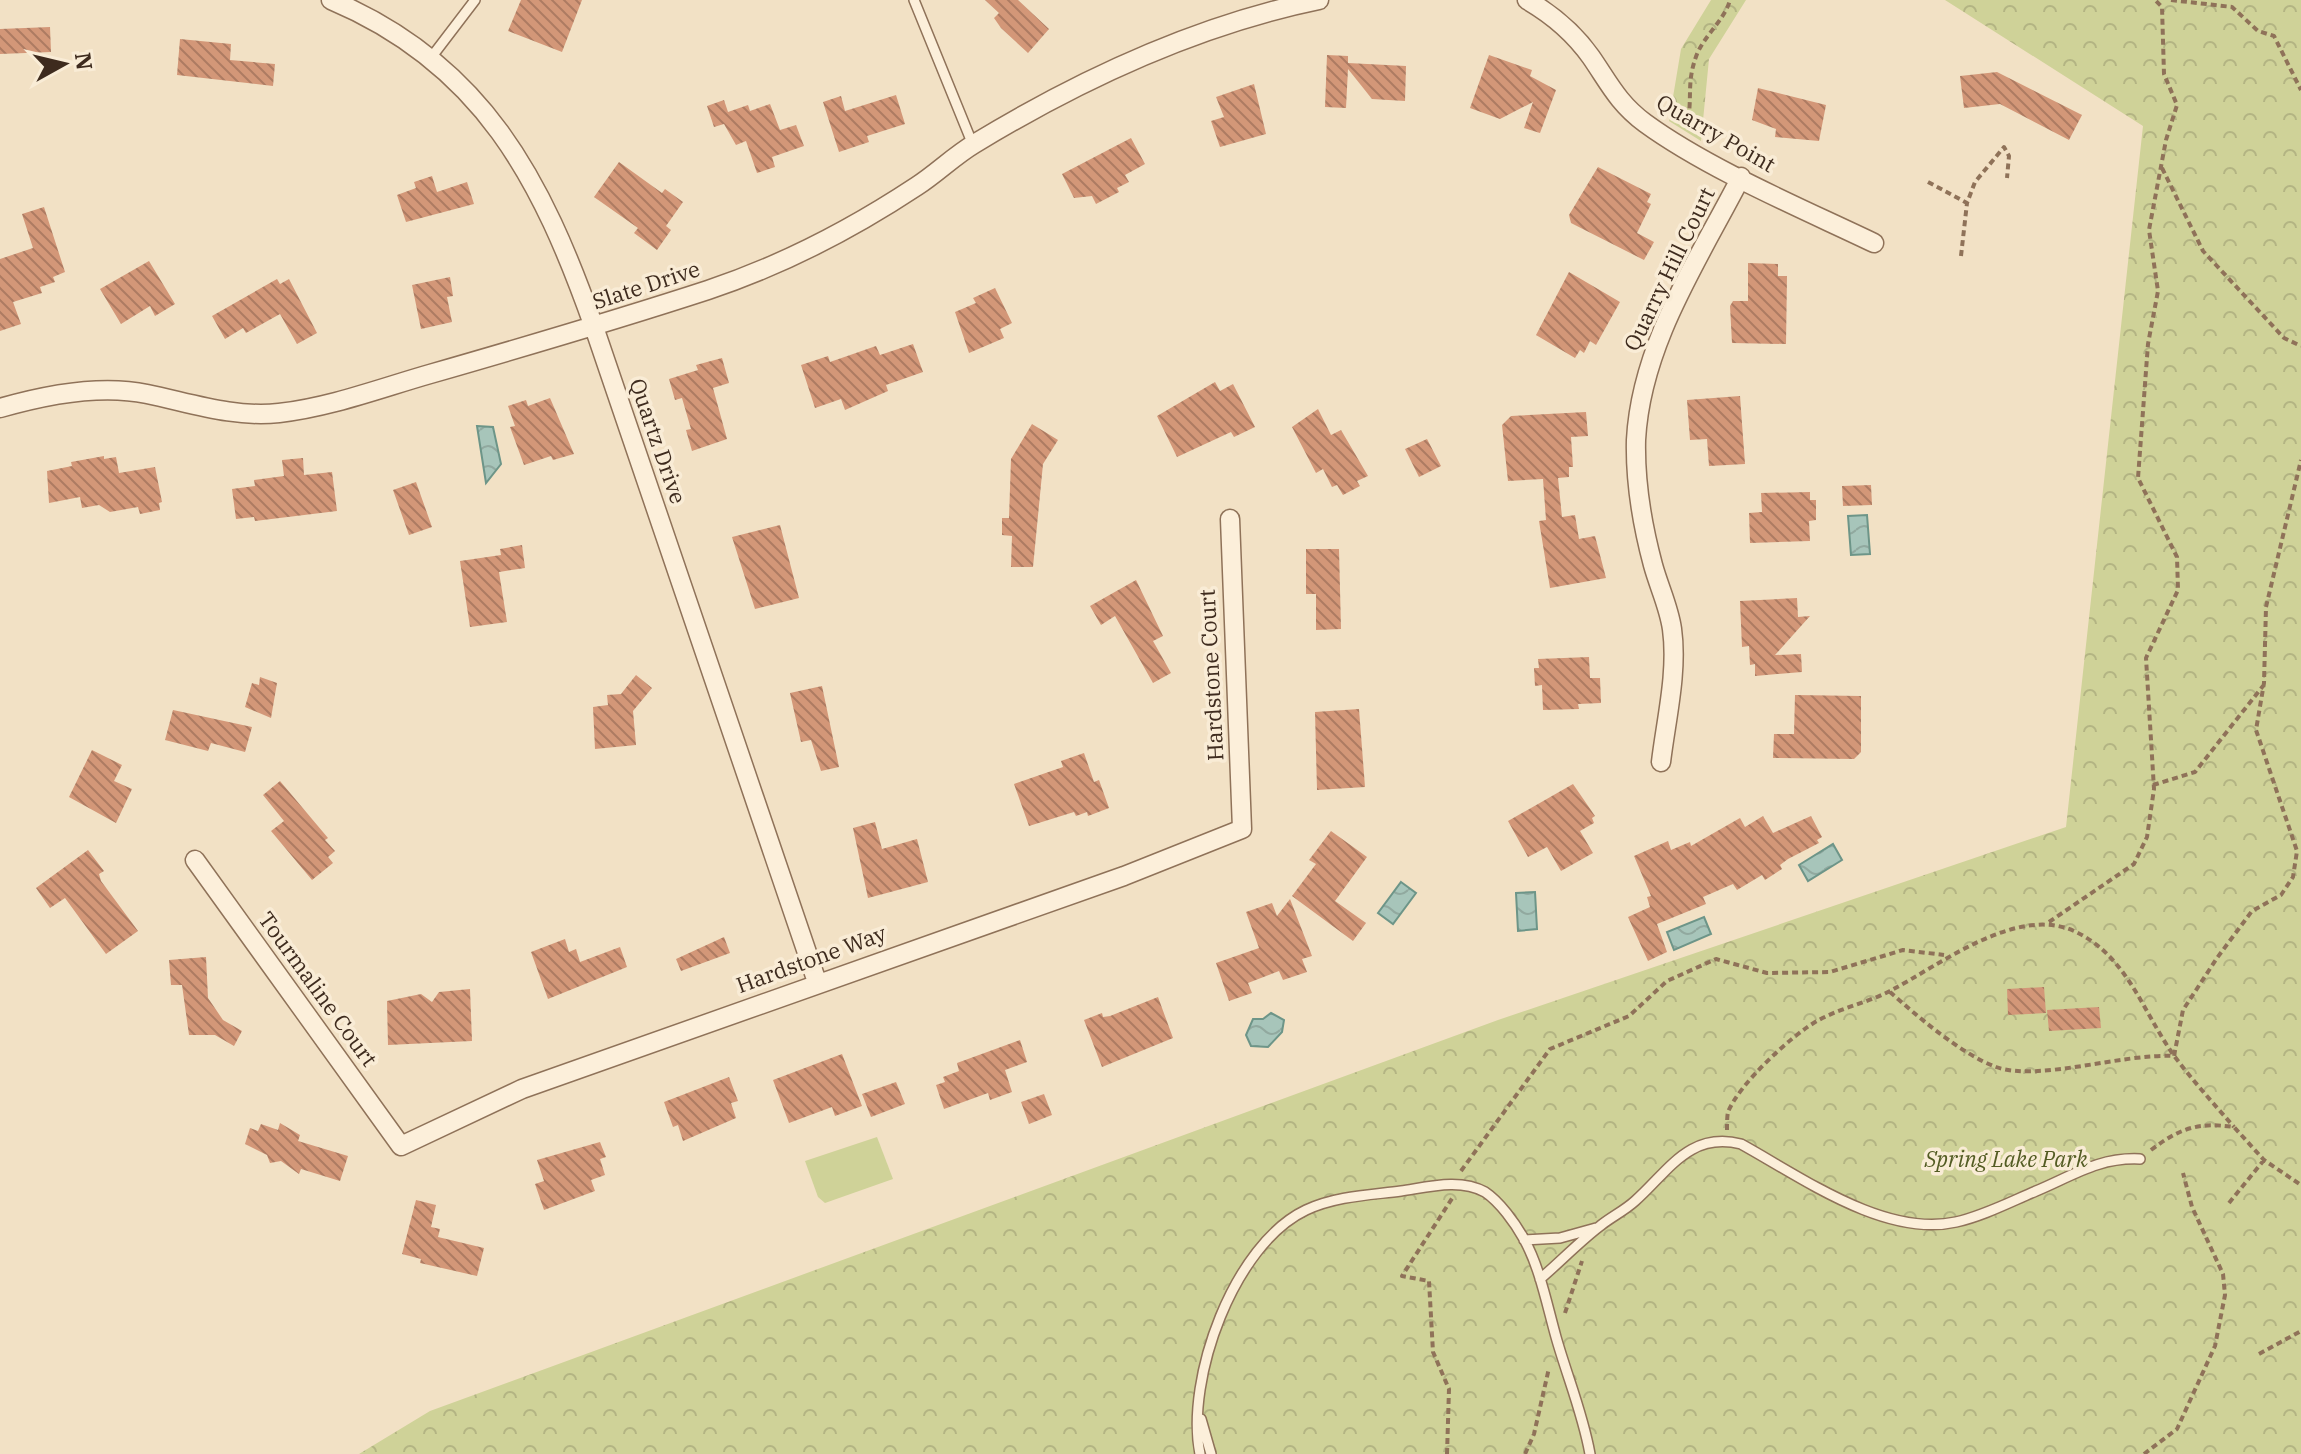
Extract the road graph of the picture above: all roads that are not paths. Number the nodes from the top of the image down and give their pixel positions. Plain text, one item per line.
1 (331, 0) edge
2 (475, 0) edge
3 (914, 0) edge
4 (1319, 0) edge
5 (1527, 0) edge
6 (1253, 7) edge
7 (430, 59) junction
8 (973, 145) junction
9 (1741, 177) junction
10 (1874, 243) dead end
11 (594, 327) junction
12 (0, 408) edge
13 (1230, 519) dead end
14 (1661, 762) dead end
15 (1242, 829) joint
16 (195, 860) dead end
17 (817, 982) junction
18 (401, 1146) joint
19 (2140, 1159) road end
20 (1599, 1227) junction
21 (1524, 1240) junction
22 (1540, 1279) junction
23 (1197, 1404) junction
24 (1200, 1454) edge
25 (1211, 1454) edge
26 (1590, 1454) edge

1 - 7 street, Quartz Drive
2 - 7 lane
3 - 8 lane
4 - 6 street
5 - 9 street, Quarry Point
6 - 8 street, Slate Drive
7 - 11 street, Quartz Drive
8 - 11 street, Slate Drive
9 - 10 street, Quarry Point
9 - 14 street, Quarry Hill Court
11 - 12 street, Slate Drive
11 - 17 street, Quartz Drive
13 - 15 street, Hardstone Court
15 - 17 street, Hardstone Way
16 - 18 street, Tourmaline Court
17 - 18 street, Hardstone Way
19 - 20 lane
20 - 21 lane
20 - 22 lane
21 - 22 lane
21 - 23 lane
22 - 26 lane
23 - 24 lane
23 - 25 lane

